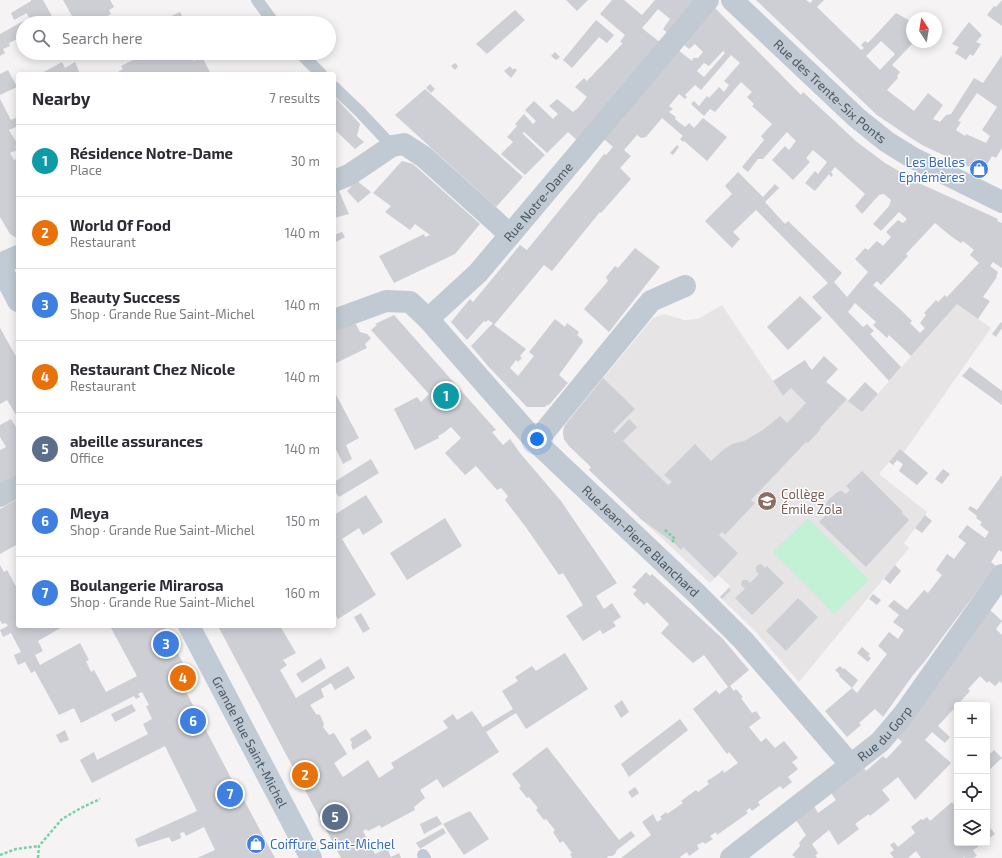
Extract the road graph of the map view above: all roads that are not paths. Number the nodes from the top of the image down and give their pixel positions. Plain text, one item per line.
1 (257, 0) edge
2 (708, 0) edge
3 (732, 0) edge
4 (269, 16) edge
5 (307, 60) edge
6 (319, 72) edge
7 (336, 89) edge
8 (392, 146) junction
9 (336, 180) edge
10 (1002, 202) edge
11 (510, 235) junction
12 (16, 257) edge
13 (0, 265) edge
14 (684, 286) dead end
15 (16, 297) edge
16 (336, 319) edge
17 (428, 319) junction
18 (536, 442) junction
19 (16, 487) edge
20 (0, 496) edge
21 (1002, 575) edge
22 (190, 628) edge
23 (851, 765) junction
24 (311, 858) edge
25 (731, 858) edge

1 - 4 lane
2 - 11 street, Rue Notre-Dame
3 - 10 street, Rue des Trente-Six Ponts
5 - 6 lane
7 - 8 lane
8 - 9 street
8 - 11 street
11 - 17 street, Rue Notre-Dame
12 - 13 street
13 - 15 main road
14 - 18 street
16 - 17 street
17 - 18 street, Rue Jean-Pierre Blanchard
18 - 23 street, Rue Jean-Pierre Blanchard
19 - 20 street
21 - 23 street, Rue du Gorp
22 - 24 main road, Grande Rue Saint-Michel
23 - 25 street, Rue du Gorp

